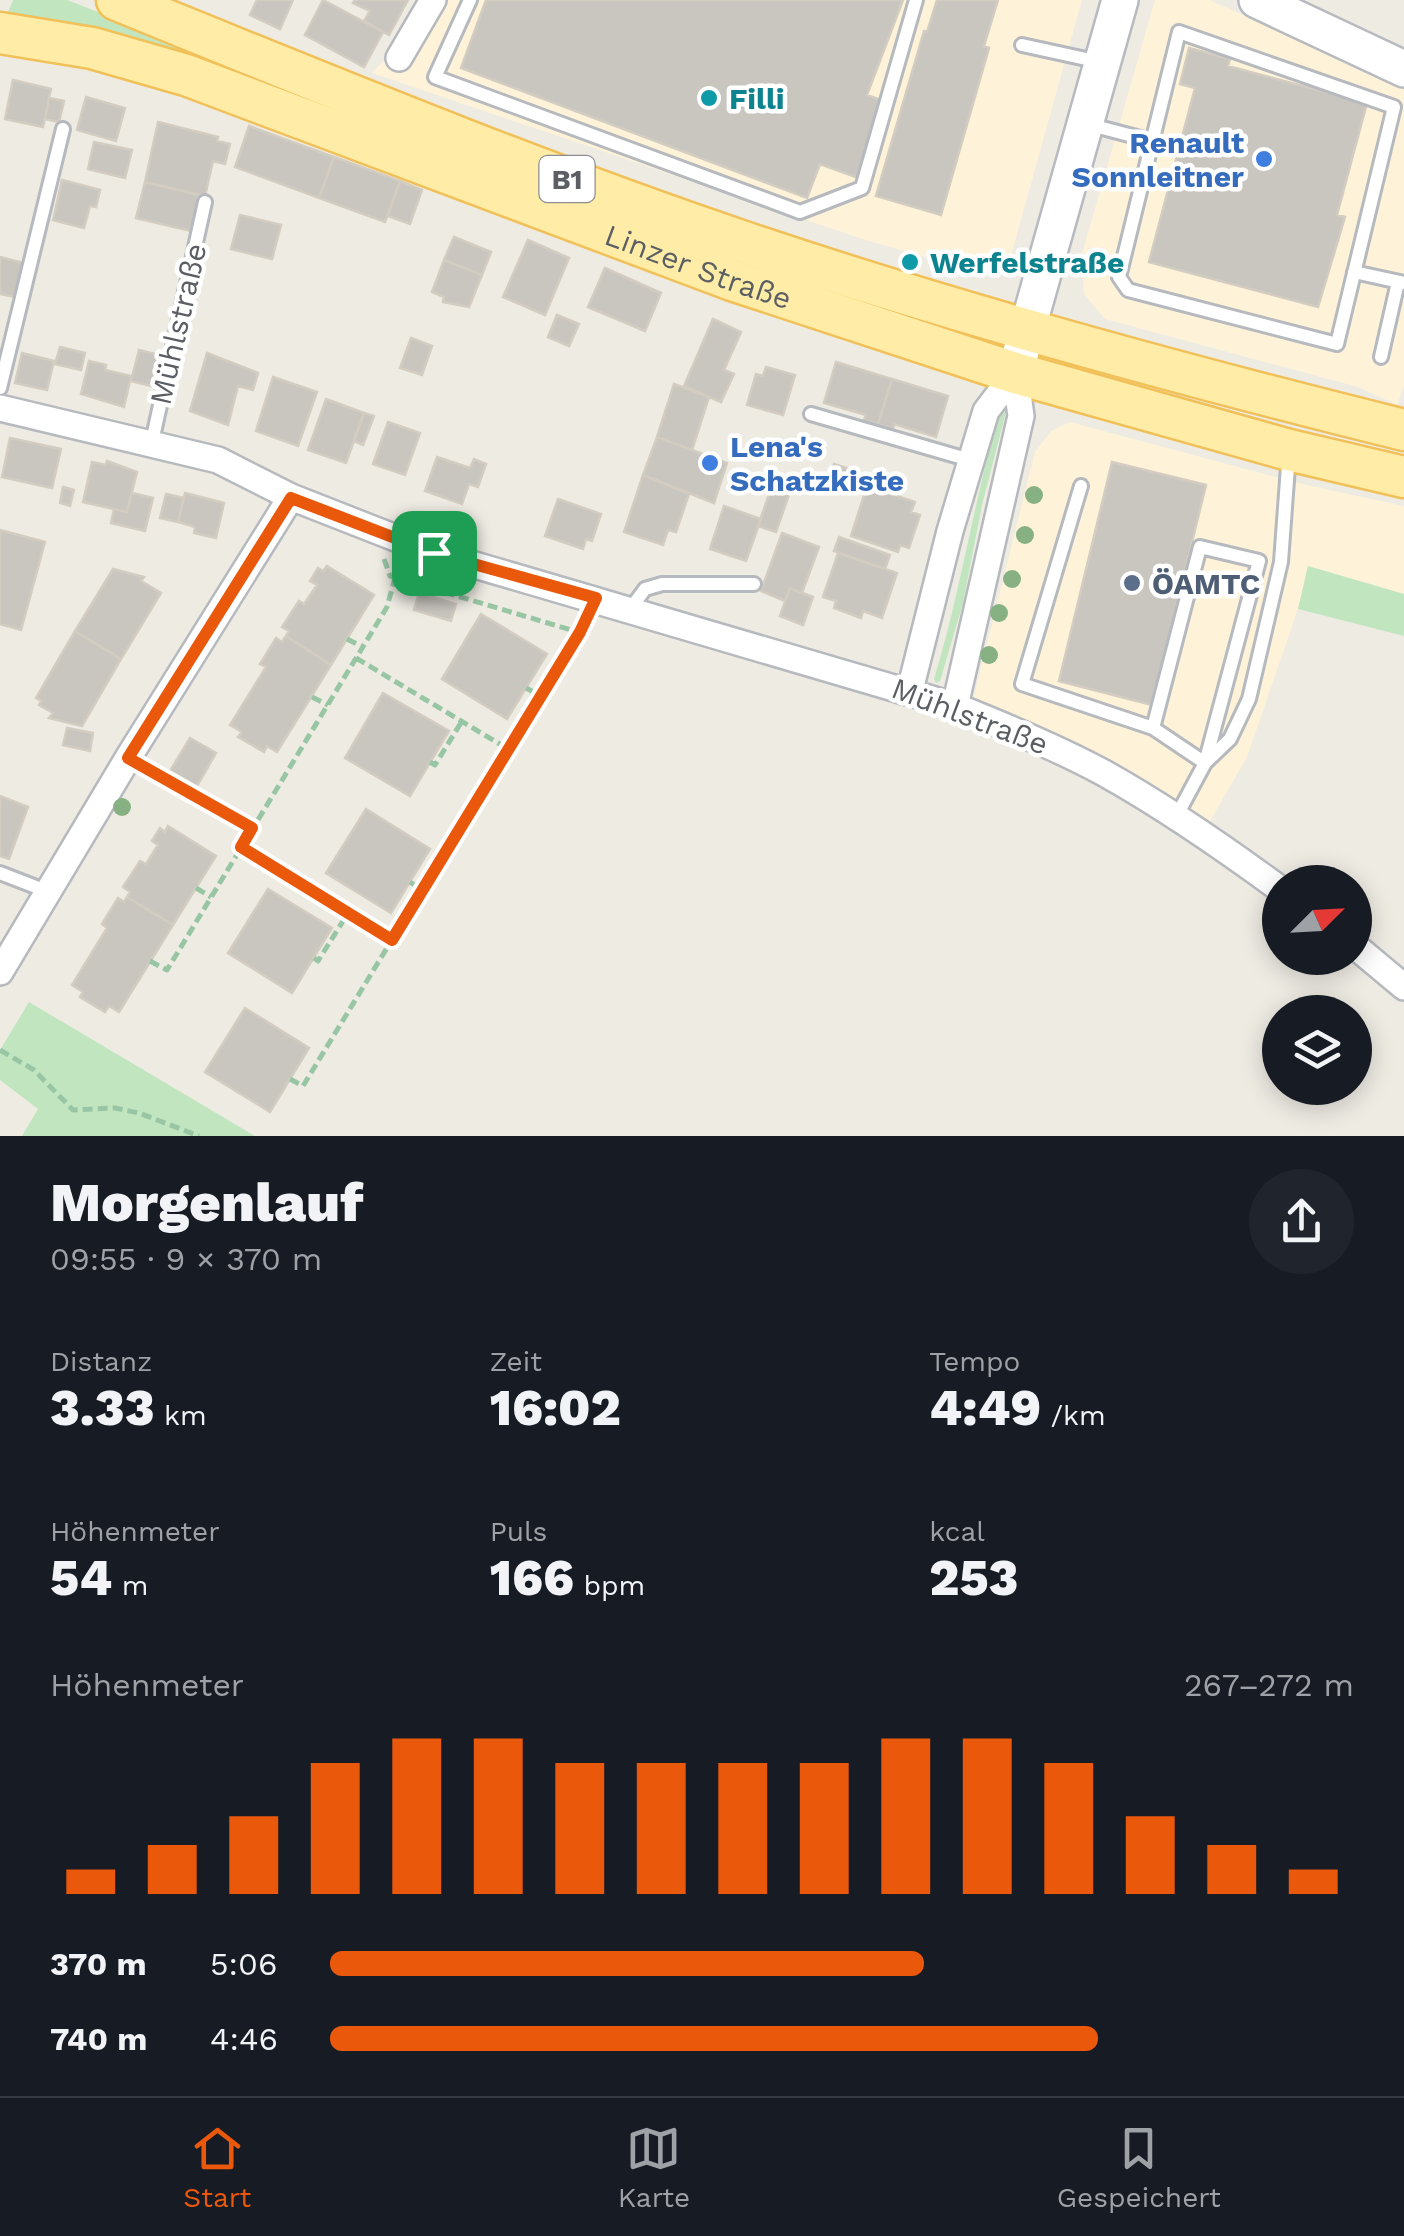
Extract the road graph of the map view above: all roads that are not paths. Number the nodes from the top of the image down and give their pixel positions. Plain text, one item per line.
1 (116, 0) edge
2 (432, 0) edge
3 (470, 0) edge
4 (916, 0) edge
5 (1120, 0) edge
6 (1256, 0) edge
7 (0, 33) edge
8 (1022, 45) dead end
9 (398, 58) dead end
10 (1102, 62) junction
11 (1404, 68) edge
12 (1085, 124) junction
13 (63, 129) dead end
14 (1152, 141) junction
15 (205, 202) dead end
16 (1354, 272) junction
17 (1401, 282) edge
18 (1028, 329) junction
19 (1381, 357) dead end
20 (1015, 373) junction
21 (0, 388) edge
22 (0, 408) edge
23 (811, 414) dead end
24 (1404, 430) edge
25 (151, 446) junction
26 (1289, 450) junction
27 (970, 460) junction
28 (1404, 477) edge
29 (1082, 486) dead end
30 (291, 498) junction
31 (754, 584) dead end
32 (631, 608) junction
33 (910, 690) junction
34 (955, 706) junction
35 (1154, 728) junction
36 (1205, 762) junction
37 (1176, 817) junction
38 (0, 873) edge
39 (1262, 877) edge
40 (49, 892) junction
41 (1372, 960) edge
42 (0, 972) edge
43 (1404, 987) edge

1 - 18 main road, Linzer Straße / B1
2 - 9 street
3 - 4 lane
5 - 10 street
6 - 11 street
7 - 20 main road, Linzer Straße / B1
8 - 10 lane
10 - 12 street
12 - 14 lane
12 - 18 street
13 - 21 lane
14 - 16 lane
14 - 16 lane
15 - 25 lane, Mühlstraße
16 - 17 lane
17 - 19 lane
18 - 20 street
18 - 24 main road, Linzer Straße / B1
20 - 26 main road, Linzer Straße / B1
20 - 27 street
20 - 34 street
22 - 25 street, Mühlstraße
23 - 27 lane
25 - 30 street, Mühlstraße
26 - 28 main road, Linzer Straße / B1
26 - 36 lane
27 - 33 street
29 - 35 lane
30 - 32 street, Mühlstraße
30 - 40 street
31 - 32 lane
32 - 33 street, Mühlstraße
33 - 34 street, Mühlstraße
34 - 37 street, Mühlstraße
35 - 36 lane
35 - 36 lane
36 - 37 lane
37 - 39 street, Mühlstraße
38 - 40 lane
40 - 42 street
41 - 43 street

